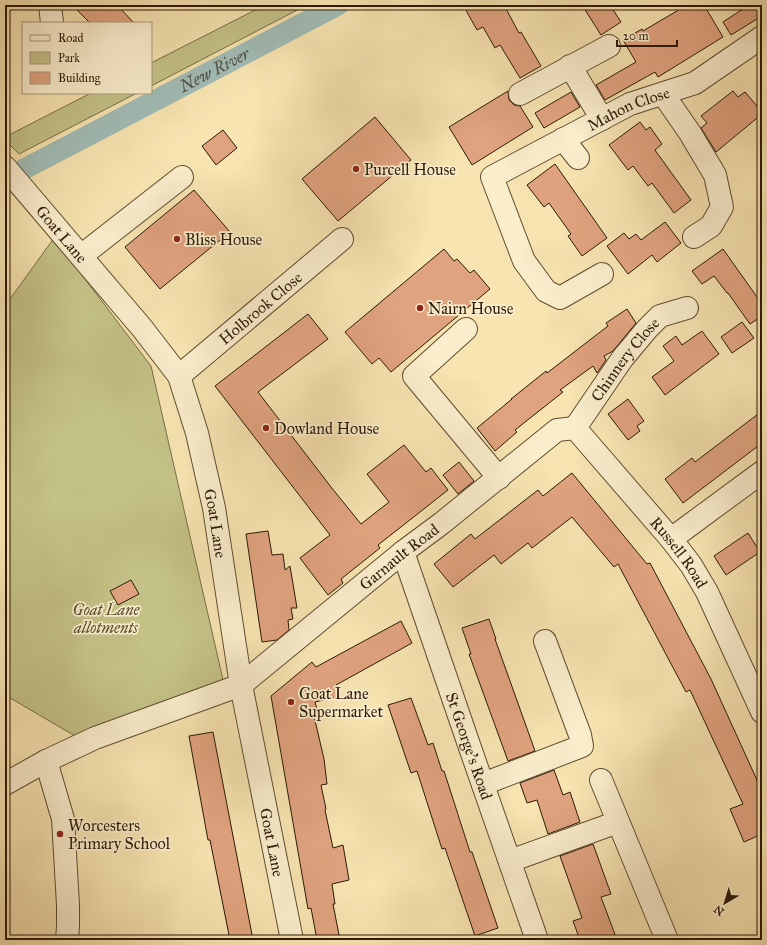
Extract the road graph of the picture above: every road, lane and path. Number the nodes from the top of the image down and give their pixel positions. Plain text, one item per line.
1 (50, 5) edge
2 (52, 22) edge
3 (762, 37) edge
4 (609, 46) dead end
5 (570, 66) junction
6 (520, 94) dead end
7 (663, 94) junction
8 (602, 119) junction
9 (564, 140) junction
10 (578, 158) dead end
11 (5, 167) edge
12 (182, 177) dead end
13 (694, 237) dead end
14 (342, 239) dead end
15 (82, 256) junction
16 (602, 274) dead end
17 (687, 308) dead end
18 (466, 329) dead end
19 (179, 376) junction
20 (566, 429) junction
21 (762, 472) edge
22 (499, 478) junction
23 (671, 539) junction
24 (403, 552) junction
25 (545, 641) dead end
26 (241, 685) junction
27 (762, 712) edge
28 (46, 761) junction
29 (601, 780) dead end
30 (5, 784) edge
31 (483, 784) junction
32 (618, 822) junction
33 (510, 861) junction
34 (67, 940) edge
35 (292, 940) edge
36 (537, 940) edge
37 (667, 940) edge

1 - 2 street
3 - 7 street, Mahon Close
4 - 5 street
5 - 6 street
5 - 8 street
7 - 8 street, Mahon Close
7 - 13 street
8 - 9 street, Mahon Close
9 - 10 street
9 - 16 street, Mahon Close
11 - 15 street, Goat Lane
12 - 15 street
14 - 19 street, Holbrook Close
15 - 19 street, Goat Lane
17 - 20 street, Chinnery Close
18 - 22 street
19 - 26 street, Goat Lane
20 - 22 street, Garnault Road
20 - 23 street, Russell Road
21 - 23 street
22 - 24 street, Garnault Road
23 - 27 street, Russell Road
24 - 26 street, Garnault Road
24 - 31 street, St George's Road
25 - 31 street
26 - 28 street, Garnault Road
26 - 35 street, Goat Lane
28 - 30 street, Garnault Road
28 - 34 street
29 - 32 street
31 - 33 street, St George's Road
32 - 33 street
32 - 37 street
33 - 36 street, St George's Road

